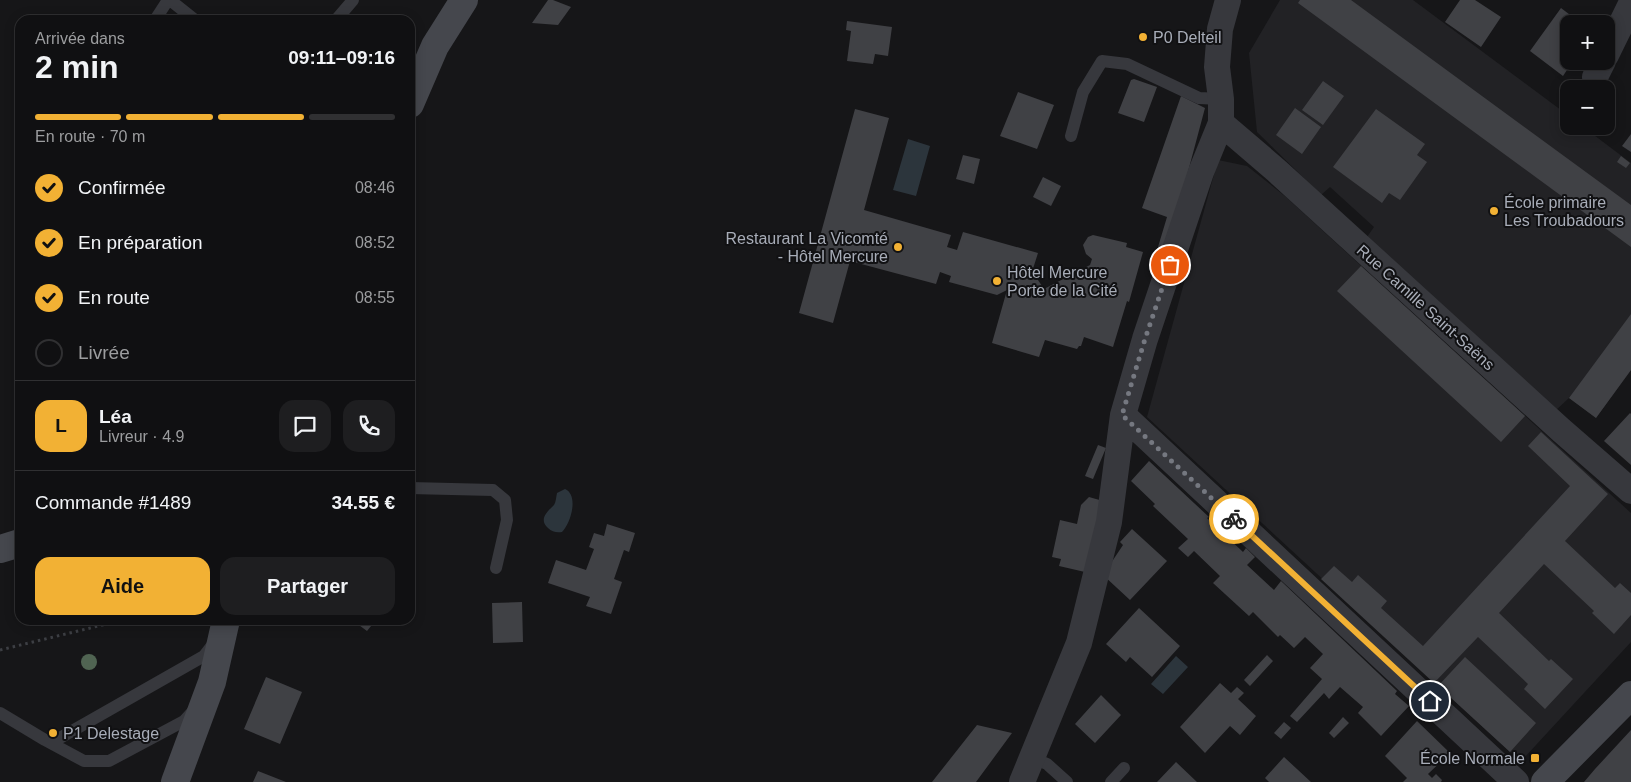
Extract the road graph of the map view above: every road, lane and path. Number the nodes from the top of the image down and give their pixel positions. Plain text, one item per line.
1 (169, 0) edge
2 (352, 0) edge
3 (464, 0) edge
4 (1228, 0) edge
5 (1631, 4) edge
6 (158, 15) edge
7 (188, 15) edge
8 (340, 15) edge
9 (1615, 37) edge
10 (415, 92) edge
11 (1221, 111) junction
12 (1071, 136) dead end
13 (1122, 415) junction
14 (415, 488) edge
15 (1631, 491) edge
16 (15, 544) edge
17 (0, 549) edge
18 (496, 568) dead end
19 (102, 625) edge
20 (229, 625) edge
21 (230, 625) edge
22 (0, 650) edge
23 (210, 688) junction
24 (1631, 695) edge
25 (0, 713) edge
26 (51, 744) junction
27 (1032, 758) junction
28 (1124, 768) dead end
29 (175, 782) edge
30 (1022, 782) edge
31 (1067, 782) edge
32 (1111, 782) edge
33 (1516, 782) edge
34 (1544, 782) edge

1 - 6 lane
1 - 7 lane
2 - 8 lane
3 - 10 street
4 - 11 street
5 - 9 street
11 - 12 lane
11 - 13 street
11 - 15 street, Rue Camille Saint-Saëns
13 - 27 street
13 - 33 street
14 - 18 lane
16 - 17 street
19 - 22 path
20 - 26 lane
21 - 23 street
23 - 26 lane
23 - 29 street
24 - 34 street
25 - 26 lane
27 - 30 street
27 - 31 lane
28 - 32 lane

